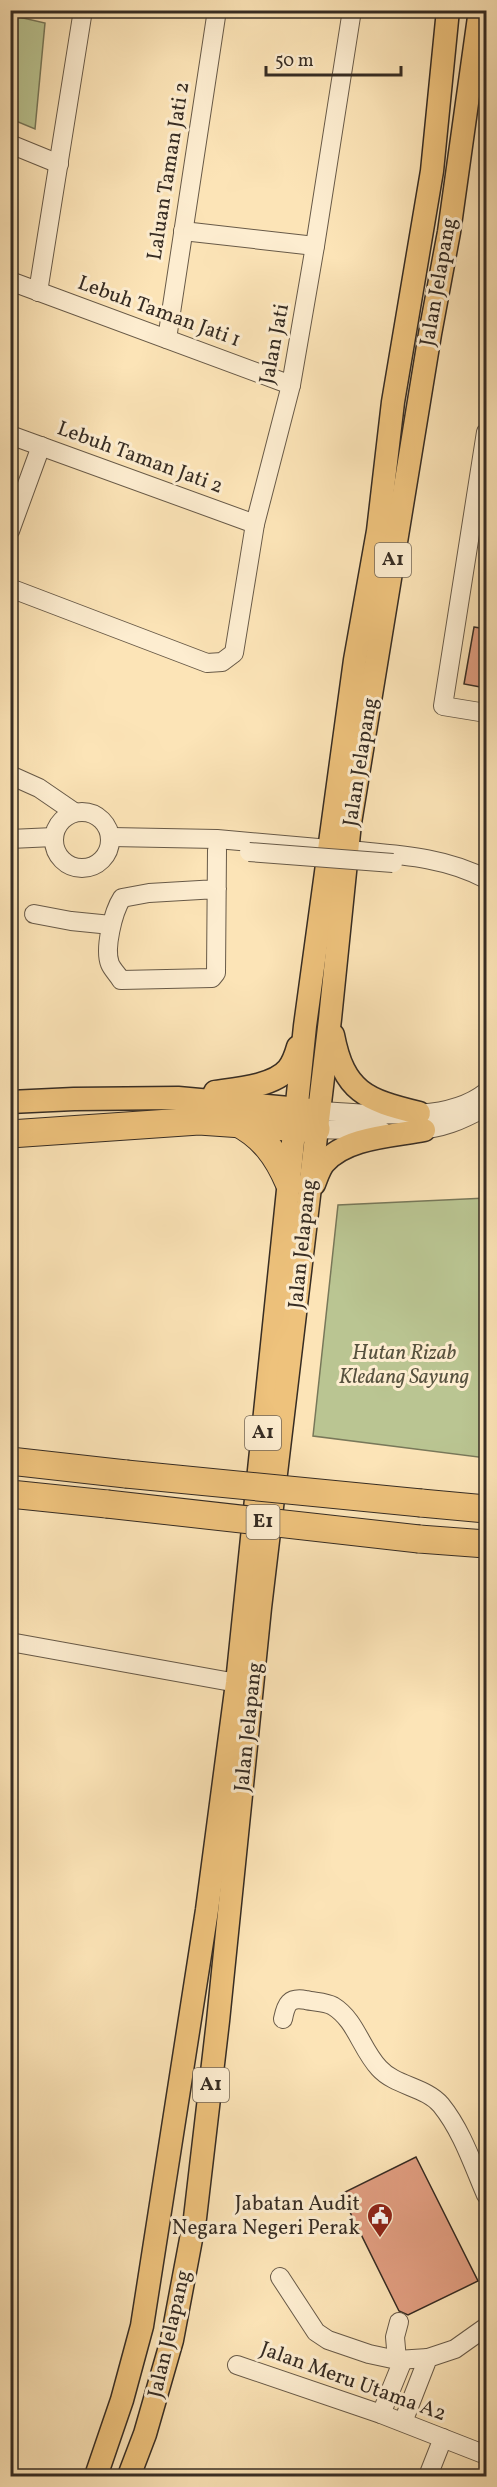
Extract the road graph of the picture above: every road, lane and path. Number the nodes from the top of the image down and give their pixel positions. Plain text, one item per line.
1 (83, 10) edge
2 (217, 10) edge
3 (352, 10) edge
4 (448, 10) edge
5 (480, 10) edge
6 (10, 144) edge
7 (59, 164) junction
8 (183, 231) junction
9 (315, 246) junction
10 (10, 281) edge
11 (38, 292) junction
12 (167, 339) junction
13 (291, 386) junction
14 (486, 432) edge
15 (10, 435) edge
16 (41, 446) junction
17 (255, 524) junction
18 (10, 531) edge
19 (478, 545) edge
20 (10, 588) edge
21 (486, 713) edge
22 (10, 776) edge
23 (74, 812) junction
24 (54, 837) junction
25 (10, 839) edge
26 (110, 843) junction
27 (217, 850) junction
28 (486, 879) edge
29 (486, 888) edge
30 (217, 889) junction
31 (34, 914) dead end
32 (111, 926) junction
33 (330, 1019) junction
34 (305, 1026) junction
35 (486, 1092) edge
36 (178, 1098) junction
37 (10, 1102) edge
38 (486, 1107) edge
39 (307, 1119) junction
40 (235, 1122) junction
41 (422, 1122) junction
42 (10, 1134) edge
43 (298, 1191) junction
44 (10, 1455) edge
45 (10, 1461) edge
46 (68, 1468) junction
47 (10, 1494) edge
48 (486, 1509) edge
49 (486, 1544) edge
50 (10, 1642) edge
51 (237, 1683) junction
52 (283, 2019) dead end
53 (486, 2195) edge
54 (280, 2277) dead end
55 (399, 2322) dead end
56 (486, 2327) edge
57 (428, 2358) junction
58 (400, 2360) junction
59 (237, 2365) dead end
60 (122, 2400) junction
61 (381, 2414) junction
62 (403, 2422) junction
63 (145, 2434) junction
64 (443, 2438) junction
65 (486, 2455) edge
66 (86, 2476) edge
67 (96, 2476) edge
68 (129, 2476) edge
69 (139, 2476) edge
70 (428, 2476) edge

1 - 7 street
2 - 8 street, Laluan Taman Jati 2
3 - 9 street, Jalan Jati
4 - 34 main road, Jalan Jelapang / A1
5 - 33 main road, Jalan Jelapang / A1
6 - 7 street
7 - 11 street
8 - 9 street
8 - 12 street, Laluan Taman Jati 2
9 - 13 street, Jalan Jati
10 - 11 street, Lebuh Taman Jati 1
11 - 12 street, Lebuh Taman Jati 1
12 - 13 street, Lebuh Taman Jati 1
13 - 17 street, Jalan Jati
14 - 19 street
15 - 16 street, Lebuh Taman Jati 2
16 - 17 street, Lebuh Taman Jati 2
16 - 18 street
17 - 20 street, Jalan Jati
19 - 21 street
22 - 23 street
23 - 24 street
23 - 26 street
24 - 25 street
24 - 26 street
26 - 27 street
26 - 28 street
27 - 29 street, bridge
27 - 30 street
30 - 32 street
30 - 32 street
31 - 32 street
33 - 39 main road, Jalan Jelapang / A1
33 - 41 main road
34 - 36 main road
34 - 39 main road, Jalan Jelapang / A1
35 - 41 street
36 - 37 main road
36 - 39 main road
38 - 41 street
39 - 40 highway
39 - 41 street
39 - 43 main road, Jalan Jelapang / A1
40 - 42 highway
40 - 43 highway
41 - 43 main road
43 - 51 main road, Jalan Jelapang / A1
43 - 63 main road, Jalan Jelapang / A1
44 - 46 highway
45 - 46 highway, E1
46 - 48 highway, E1, bridge
47 - 49 highway, E1, bridge
50 - 51 street
51 - 60 main road, Jalan Jelapang / A1
52 - 53 street
54 - 58 street
55 - 58 street
56 - 57 street
57 - 58 street
57 - 62 street
58 - 61 street
59 - 61 street, Jalan Meru Utama A2
60 - 66 main road
60 - 67 main road, Jalan Jelapang / A1
61 - 62 street, Jalan Meru Utama A2
62 - 64 street, Jalan Meru Utama A2
63 - 68 main road, Jalan Jelapang / A1
63 - 69 main road
64 - 65 street, Jalan Meru Utama A2
64 - 70 street

